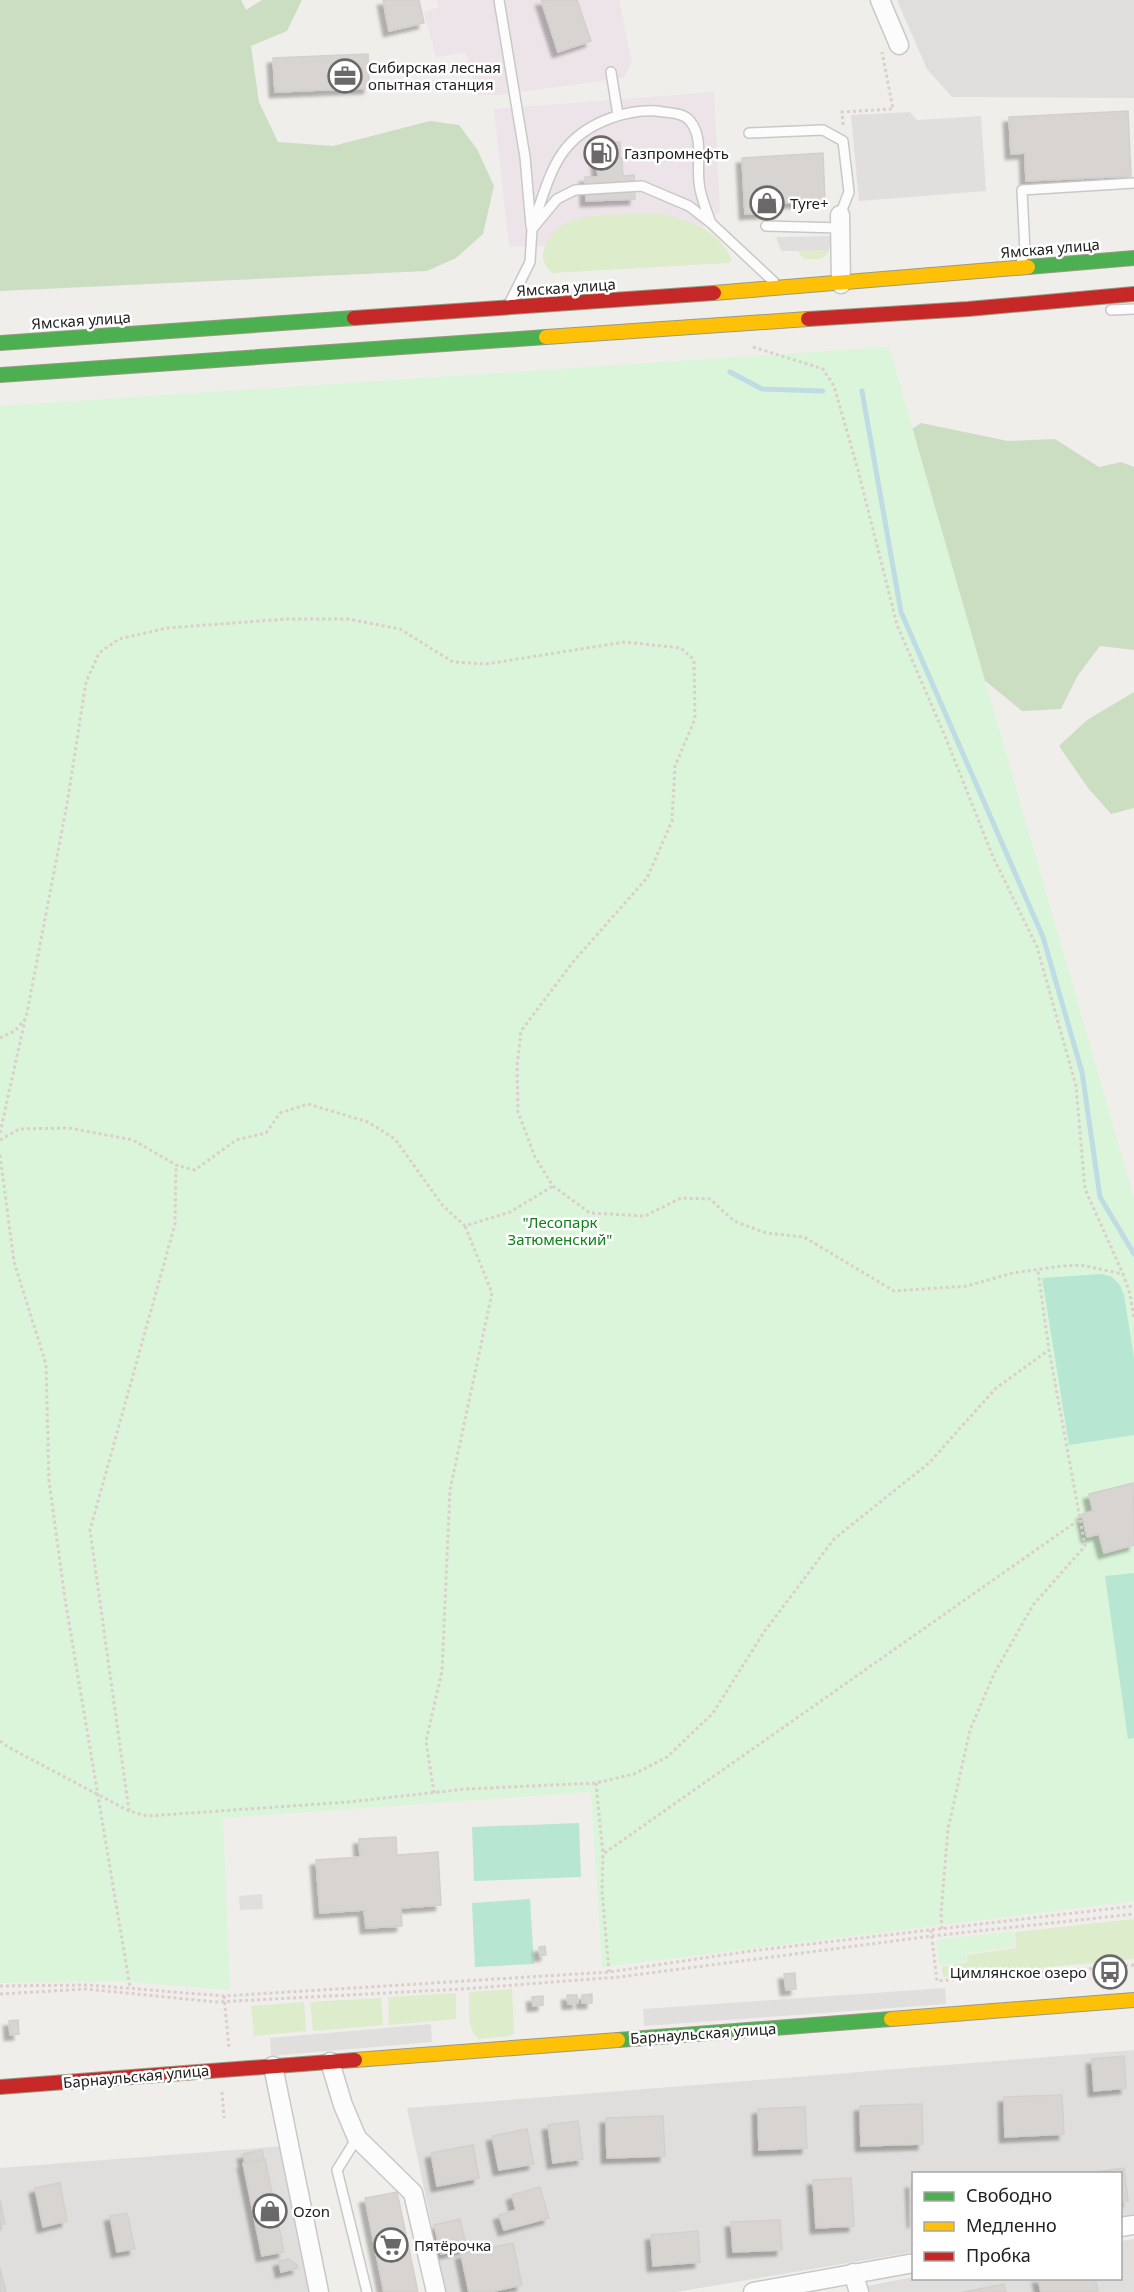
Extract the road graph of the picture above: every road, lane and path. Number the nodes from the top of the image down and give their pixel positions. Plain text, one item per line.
1 (499, 0) edge
2 (880, 0) edge
3 (899, 45) dead end
4 (880, 48) dead end
5 (611, 72) dead end
6 (618, 115) junction
7 (749, 133) dead end
8 (843, 141) junction
9 (1134, 183) edge
10 (840, 222) junction
11 (711, 224) junction
12 (766, 226) dead end
13 (532, 229) junction
14 (1134, 258) edge
15 (1019, 268) junction
16 (841, 284) junction
17 (781, 288) junction
18 (1134, 294) edge
19 (507, 307) junction
20 (968, 309) junction
21 (1134, 309) edge
22 (1099, 311) dead end
23 (1008, 315) dead end
24 (0, 343) edge
25 (748, 345) dead end
26 (0, 375) edge
27 (26, 1018) junction
28 (0, 1038) edge
29 (0, 1132) edge
30 (0, 1140) edge
31 (0, 1155) edge
32 (177, 1165) junction
33 (553, 1186) junction
34 (465, 1226) junction
35 (1038, 1270) junction
36 (1123, 1274) junction
37 (1132, 1294) edge
38 (1134, 1318) edge
39 (1049, 1350) junction
40 (1080, 1519) junction
41 (0, 1741) edge
42 (596, 1783) junction
43 (434, 1793) junction
44 (98, 1795) junction
45 (129, 1811) junction
46 (603, 1854) junction
47 (1134, 1906) edge
48 (1134, 1914) edge
49 (942, 1929) junction
50 (931, 1930) junction
51 (932, 1936) junction
52 (1134, 1965) edge
53 (609, 1972) junction
54 (0, 1986) edge
55 (130, 1987) junction
56 (0, 1994) edge
57 (1134, 2000) edge
58 (330, 2062) junction
59 (273, 2066) junction
60 (0, 2087) edge
61 (357, 2139) junction
62 (912, 2263) edge
63 (853, 2273) junction
64 (319, 2292) edge
65 (367, 2292) edge
66 (436, 2292) edge
67 (753, 2292) edge
68 (859, 2292) edge

1 - 13 lane
2 - 3 street
4 - 8 path
5 - 6 lane
6 - 11 lane
6 - 13 lane
7 - 8 lane
8 - 10 lane
9 - 15 lane
10 - 12 lane
10 - 16 street
11 - 13 lane
11 - 17 lane
13 - 19 lane
14 - 15 main road, Ямская улица
15 - 16 main road, Ямская улица
16 - 17 main road, Ямская улица
17 - 19 main road, Ямская улица
18 - 20 main road
19 - 24 main road, Ямская улица
20 - 23 lane
20 - 26 main road
21 - 22 lane
25 - 36 path
27 - 28 path
27 - 29 path
27 - 33 path
30 - 32 path
31 - 44 path
32 - 34 path
32 - 45 path
33 - 34 path
33 - 35 path
34 - 43 path
35 - 36 path
35 - 39 path
36 - 37 path
37 - 38 path
39 - 40 path
39 - 42 path
40 - 46 path
40 - 49 path
41 - 44 path
42 - 43 path
42 - 46 path
43 - 45 path
44 - 45 path
44 - 55 path
46 - 53 path
47 - 49 path
48 - 51 path
49 - 50 path
50 - 51 path
50 - 53 path
51 - 52 path
51 - 56 path
53 - 55 path
54 - 55 path
57 - 58 main road, Барнаульская улица
58 - 59 main road, Барнаульская улица
58 - 61 street
59 - 60 main road, Барнаульская улица
59 - 64 street
61 - 65 lane
61 - 66 street
62 - 63 street
63 - 67 street
63 - 68 street

